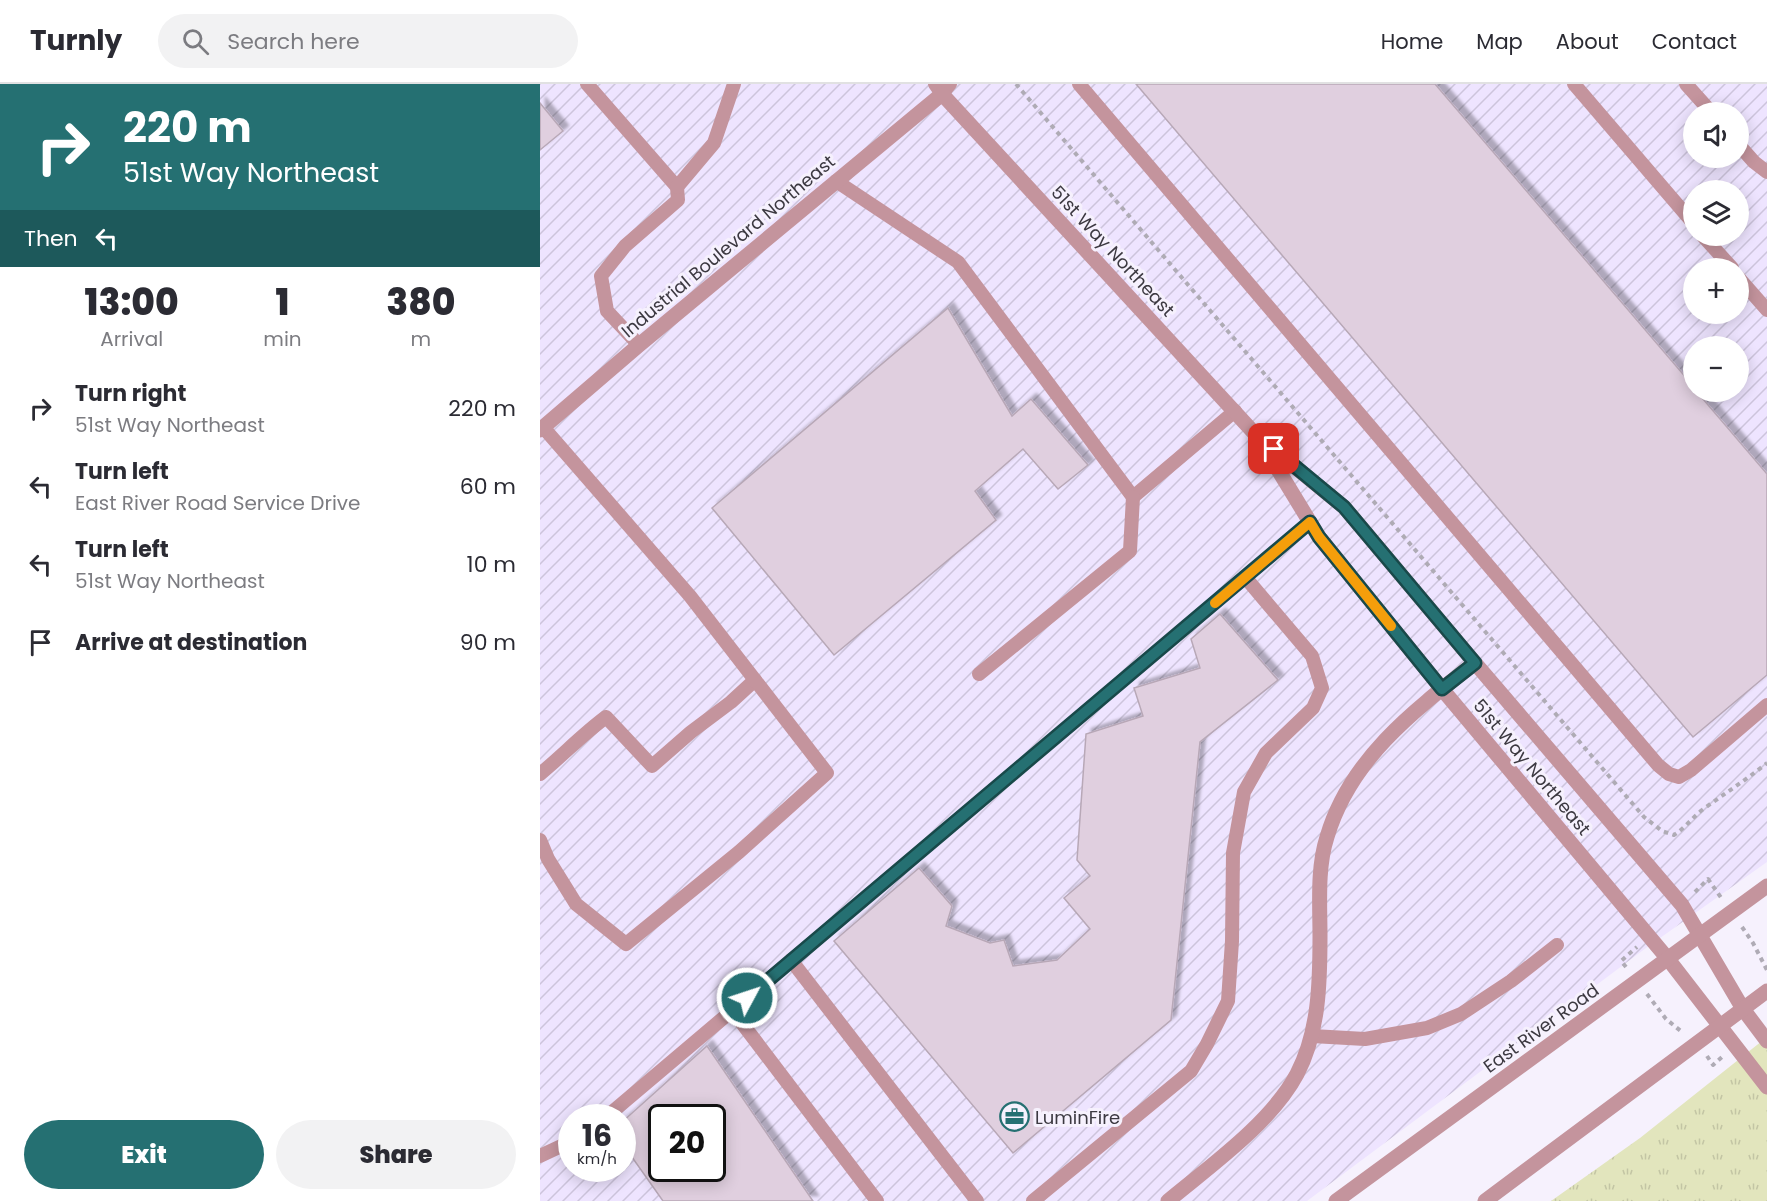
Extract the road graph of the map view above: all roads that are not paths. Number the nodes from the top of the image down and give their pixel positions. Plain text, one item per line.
1 (587, 84) edge
2 (734, 84) edge
3 (1079, 84) edge
4 (1574, 84) edge
5 (1686, 84) edge
6 (942, 87) edge
7 (1702, 102) edge
8 (1749, 156) edge
9 (1767, 172) edge
10 (836, 181) junction
11 (677, 187) junction
12 (1683, 211) edge
13 (1712, 246) edge
14 (1723, 258) edge
15 (1749, 290) edge
16 (1767, 310) edge
17 (639, 345) junction
18 (1235, 411) junction
19 (541, 429) edge
20 (1256, 435) junction
21 (1133, 497) junction
22 (1310, 522) junction
23 (1245, 577) junction
24 (1475, 663) junction
25 (980, 674) dead end
26 (755, 680) junction
27 (1442, 689) junction
28 (1767, 705) edge
29 (540, 774) edge
30 (540, 840) edge
31 (1767, 886) edge
32 (1700, 935) junction
33 (1557, 945) dead end
34 (1668, 959) junction
35 (791, 960) junction
36 (1767, 991) edge
37 (1743, 1009) junction
38 (732, 1010) junction
39 (1719, 1027) junction
40 (1312, 1036) junction
41 (1767, 1041) edge
42 (1767, 1087) edge
43 (621, 1104) edge
44 (558, 1148) edge
45 (540, 1156) edge
46 (877, 1201) edge
47 (977, 1201) edge
48 (1033, 1201) edge
49 (1168, 1201) edge
50 (1336, 1201) edge
51 (1485, 1201) edge

1 - 11 lane
2 - 11 lane
3 - 28 lane
4 - 12 lane
5 - 7 lane
6 - 10 street, Industrial Boulevard Northeast
6 - 18 street, 51st Way Northeast
8 - 9 lane
10 - 17 street, Industrial Boulevard Northeast
10 - 21 lane
11 - 17 lane
13 - 14 lane
15 - 16 lane
17 - 19 street, Industrial Boulevard Northeast
18 - 20 street, 51st Way Northeast
18 - 21 lane
19 - 26 lane
20 - 22 street, 51st Way Northeast
20 - 24 street, 51st Way Northeast
21 - 25 lane
22 - 23 lane
22 - 27 street, 51st Way Northeast
23 - 35 lane
23 - 48 lane
24 - 27 street
24 - 32 street, 51st Way Northeast
26 - 29 lane
26 - 30 lane
27 - 34 street, 51st Way Northeast
27 - 40 street
31 - 32 street, East River Road
32 - 34 street, East River Road
32 - 37 street, 51st Way Northeast
33 - 40 lane
34 - 39 street, 51st Way Northeast
34 - 50 street, East River Road
35 - 38 lane
35 - 47 lane
36 - 37 street
37 - 39 street
37 - 41 street, 51st Way Northeast
38 - 43 lane
38 - 46 lane
39 - 42 street, 51st Way Northeast
39 - 51 street
40 - 49 street
44 - 45 lane

